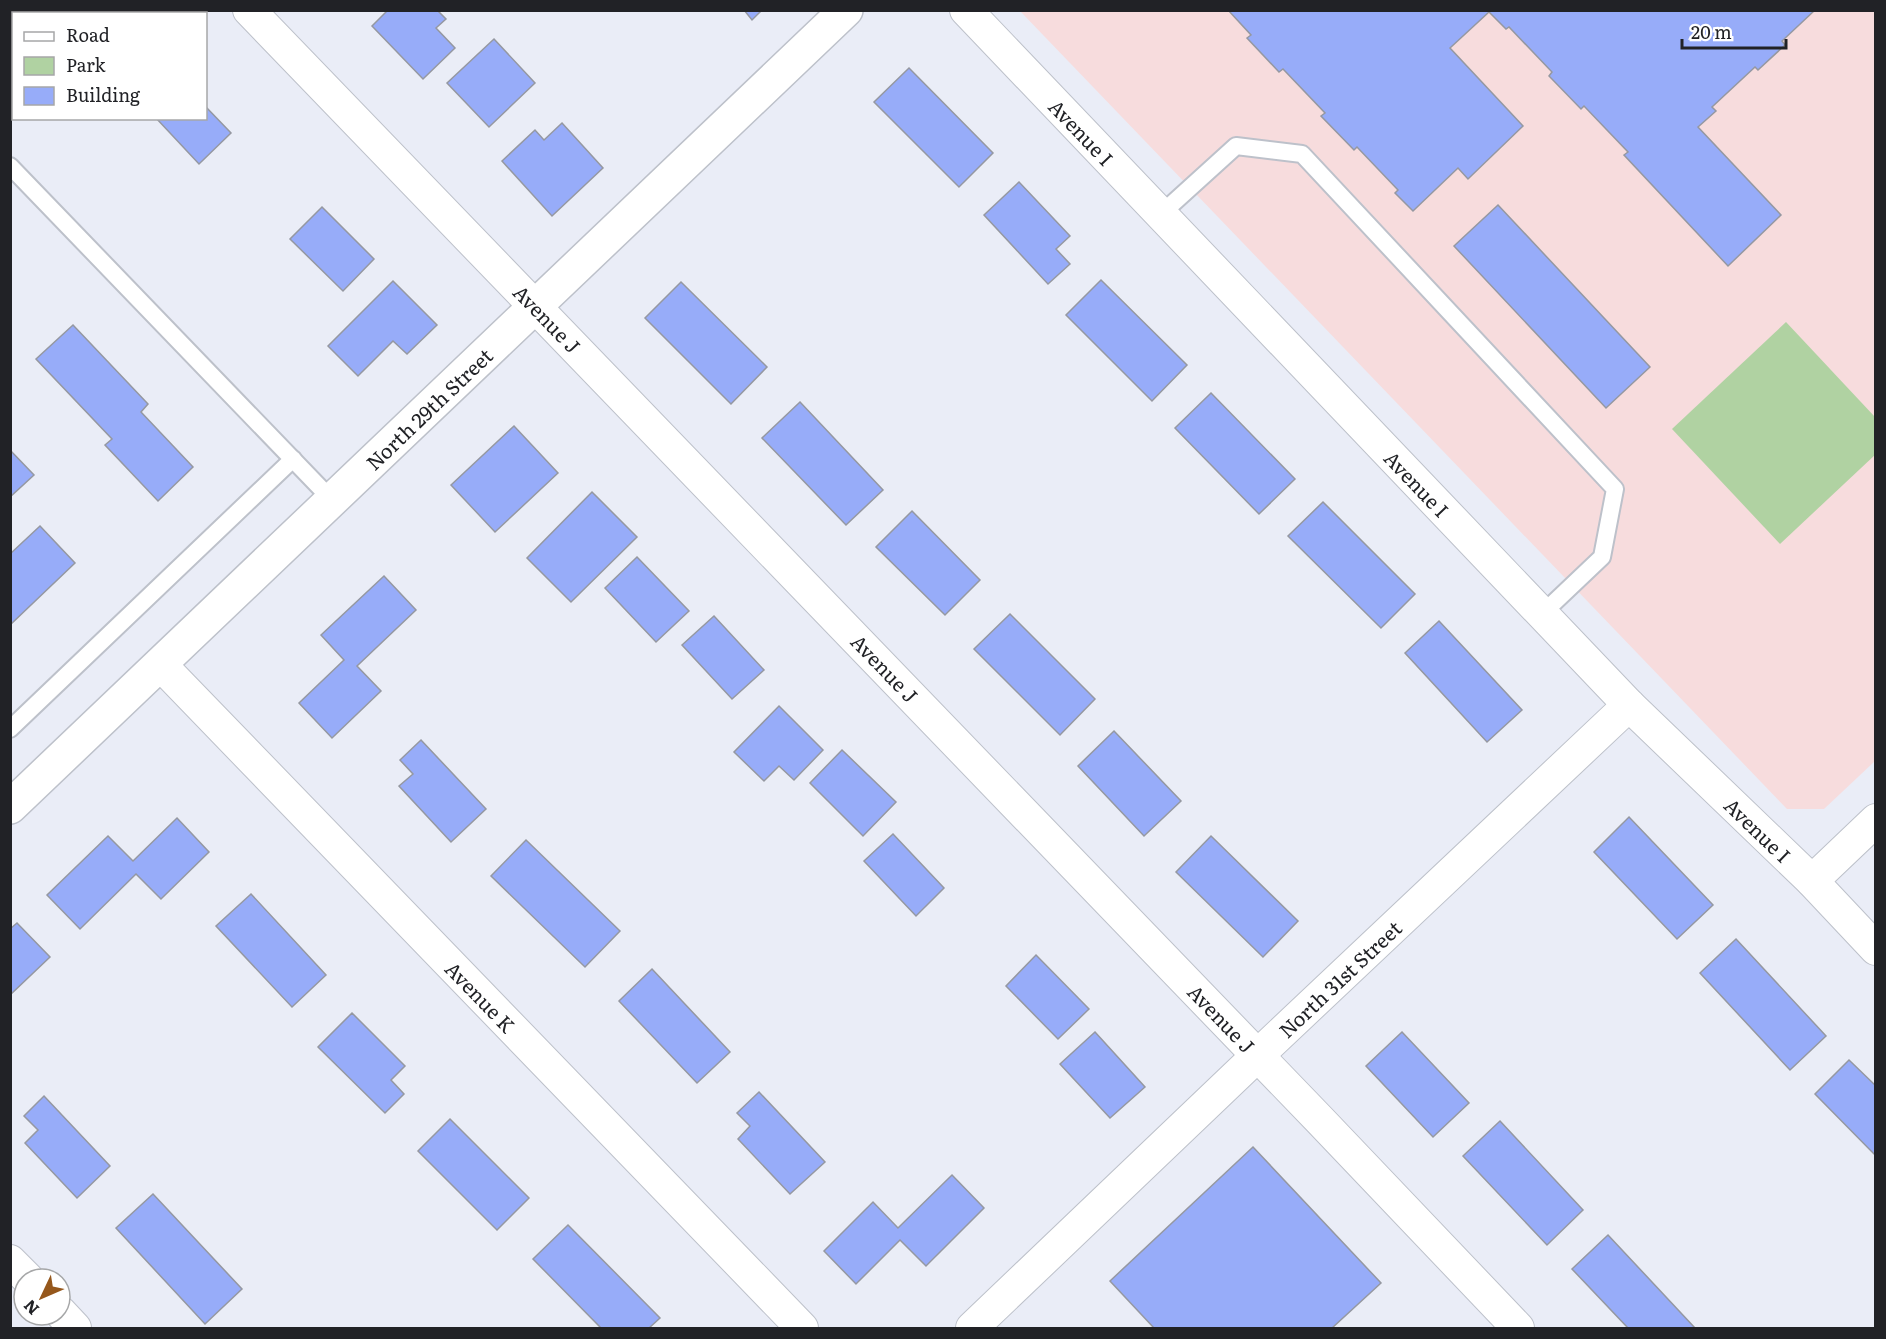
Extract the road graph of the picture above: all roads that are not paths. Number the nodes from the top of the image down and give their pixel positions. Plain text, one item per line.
1 (249, 10) edge
2 (846, 10) edge
3 (966, 10) edge
4 (10, 166) edge
5 (1161, 214) junction
6 (536, 306) junction
7 (293, 459) junction
8 (332, 500) junction
9 (1543, 613) junction
10 (160, 664) junction
11 (1629, 705) junction
12 (10, 729) edge
13 (10, 807) edge
14 (1875, 820) edge
15 (1812, 881) junction
16 (1875, 948) edge
17 (1258, 1055) junction
18 (802, 1329) edge
19 (972, 1329) edge
20 (1518, 1329) edge

1 - 6 street, Avenue J
2 - 6 street, North 29th Street
3 - 5 street, Avenue I
4 - 7 lane
5 - 9 street, Avenue I
5 - 9 lane
6 - 8 street, North 29th Street
6 - 17 street, Avenue J
7 - 8 lane
7 - 12 lane
8 - 10 street, North 29th Street
9 - 11 street, Avenue I
10 - 13 street, North 29th Street
10 - 18 street, Avenue K
11 - 15 street, Avenue I
11 - 17 street, North 31st Street
14 - 15 street
15 - 16 street, Avenue I
17 - 19 street, North 31st Street
17 - 20 street, Avenue J

